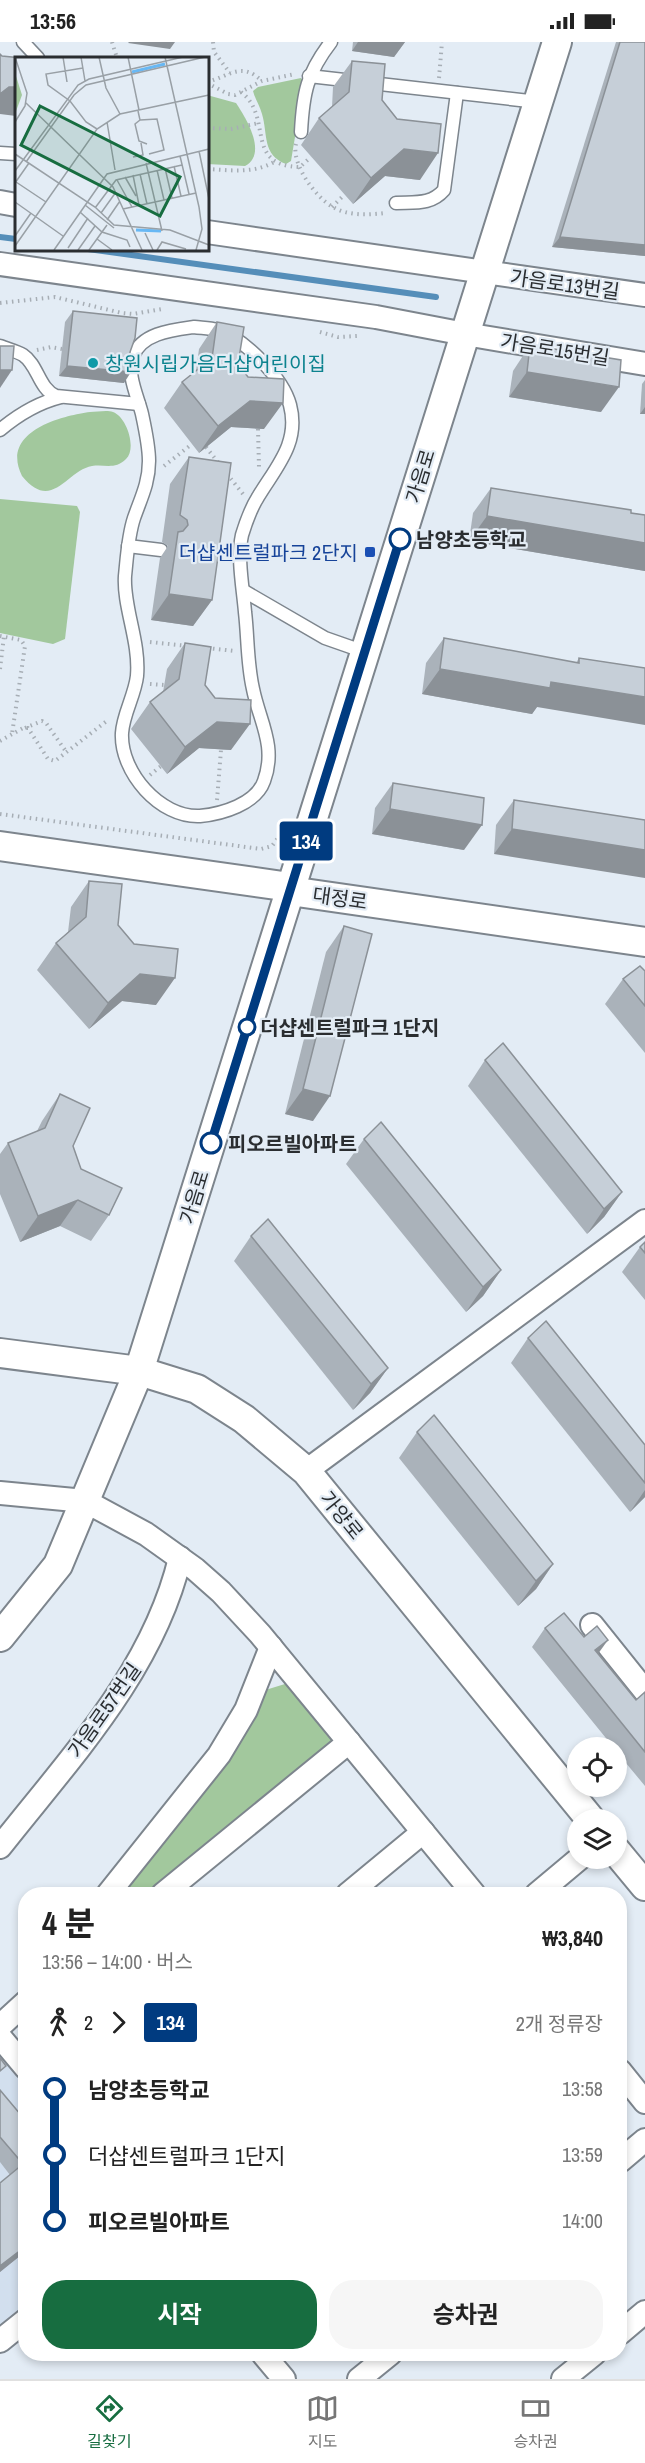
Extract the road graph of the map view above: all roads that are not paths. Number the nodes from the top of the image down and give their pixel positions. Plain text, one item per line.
1 (23, 42) edge
2 (331, 42) edge
3 (557, 42) edge
4 (37, 57) edge
5 (309, 76) junction
6 (457, 93) junction
7 (538, 102) junction
8 (301, 132) road end
9 (0, 153) edge
10 (15, 154) edge
11 (0, 202) edge
12 (400, 203) road end
13 (15, 205) edge
14 (208, 232) edge
15 (0, 264) edge
16 (483, 276) junction
17 (645, 295) edge
18 (466, 329) junction
19 (0, 346) edge
20 (645, 364) edge
21 (65, 396) junction
22 (139, 404) junction
23 (0, 430) edge
24 (128, 546) junction
25 (161, 550) dead end
26 (244, 591) junction
27 (365, 652) junction
28 (0, 846) edge
29 (290, 891) junction
30 (645, 942) edge
31 (645, 1221) edge
32 (0, 1353) edge
33 (139, 1371) junction
34 (306, 1471) junction
35 (0, 1493) edge
36 (85, 1501) junction
37 (180, 1558) junction
38 (592, 1625) dead end
39 (2, 1632) edge
40 (271, 1647) junction
41 (645, 1691) edge
42 (349, 1742) junction
43 (582, 1809) edge
44 (423, 1832) junction
45 (0, 1847) edge
46 (627, 1864) edge
47 (567, 1869) edge
48 (645, 1886) edge
49 (114, 1887) edge
50 (172, 1887) edge
51 (356, 1887) edge
52 (468, 1887) edge
53 (545, 1887) edge
54 (18, 2009) edge
55 (0, 2026) edge
56 (0, 2037) edge
57 (18, 2058) edge
58 (627, 2080) edge
59 (645, 2102) edge
60 (645, 2140) edge
61 (627, 2155) edge
62 (645, 2312) edge
63 (18, 2326) edge
64 (627, 2327) edge
65 (0, 2341) edge
66 (269, 2361) edge
67 (381, 2361) edge
68 (585, 2361) edge
69 (284, 2379) edge
70 (359, 2379) edge
71 (563, 2379) edge

1 - 4 lane
2 - 5 lane
3 - 7 street, 가음로
5 - 6 lane
5 - 8 lane
6 - 7 lane
6 - 12 lane
7 - 16 street, 가음로
9 - 10 lane
11 - 13 street
14 - 16 street, 가음로13번길
15 - 18 street, 가음로15번길
16 - 17 street, 가음로13번길
16 - 18 street, 가음로
18 - 20 street, 가음로15번길
18 - 27 street, 가음로
19 - 21 lane
21 - 22 lane
21 - 23 lane
22 - 24 lane
22 - 26 lane
24 - 25 lane
24 - 26 lane
26 - 27 lane
27 - 29 street, 가음로
28 - 29 street, 대정로
29 - 30 street, 대정로
29 - 33 street, 가음로
31 - 34 street
32 - 33 street, 가양로
33 - 34 street, 가양로
33 - 36 street, 가음로
34 - 43 street, 가양로
35 - 36 street
36 - 37 street
36 - 39 street, 가음로
37 - 40 street
37 - 45 street, 가음로57번길
38 - 41 street
40 - 42 street
40 - 49 street
42 - 44 street
42 - 50 street
44 - 51 street
44 - 52 street
46 - 48 street
47 - 53 street
54 - 55 street
56 - 57 street
58 - 59 street
60 - 61 street
62 - 64 street
63 - 65 street
66 - 69 street
67 - 70 street
68 - 71 street

